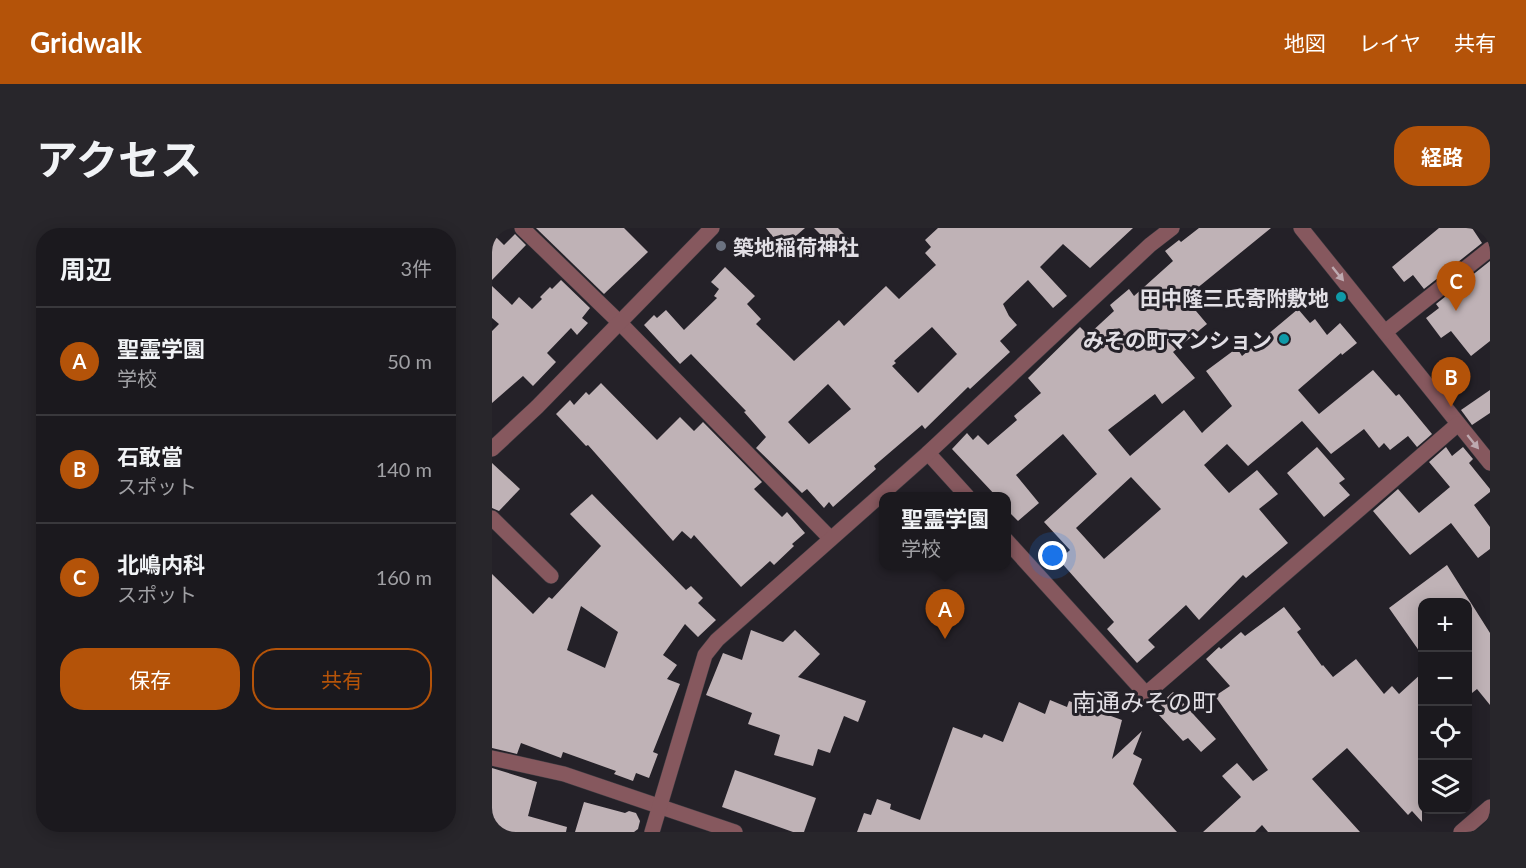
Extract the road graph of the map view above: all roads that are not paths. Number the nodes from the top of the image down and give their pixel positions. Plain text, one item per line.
1 (522, 228) edge
2 (712, 228) edge
3 (1172, 228) edge
4 (1301, 228) edge
5 (1490, 249) edge
6 (619, 322) junction
7 (1385, 332) junction
8 (1458, 424) junction
9 (492, 449) edge
10 (928, 453) junction
11 (1490, 463) edge
12 (883, 492) edge
13 (963, 492) edge
14 (879, 496) edge
15 (492, 518) edge
16 (830, 538) junction
17 (1011, 546) edge
18 (551, 576) dead end
19 (492, 758) edge
20 (658, 805) junction
21 (1490, 807) edge
22 (652, 832) edge
23 (735, 832) edge
24 (1461, 832) edge

1 - 6 street
2 - 6 street
3 - 10 street
4 -> 7 street
5 - 7 street
6 - 9 street
6 - 16 street
7 - 8 street
8 -> 11 street
8 - 17 street
10 - 12 street
10 - 13 street
14 - 16 street
15 - 18 street
16 - 20 street
19 - 20 street
20 - 22 street
20 - 23 street
21 - 24 street

